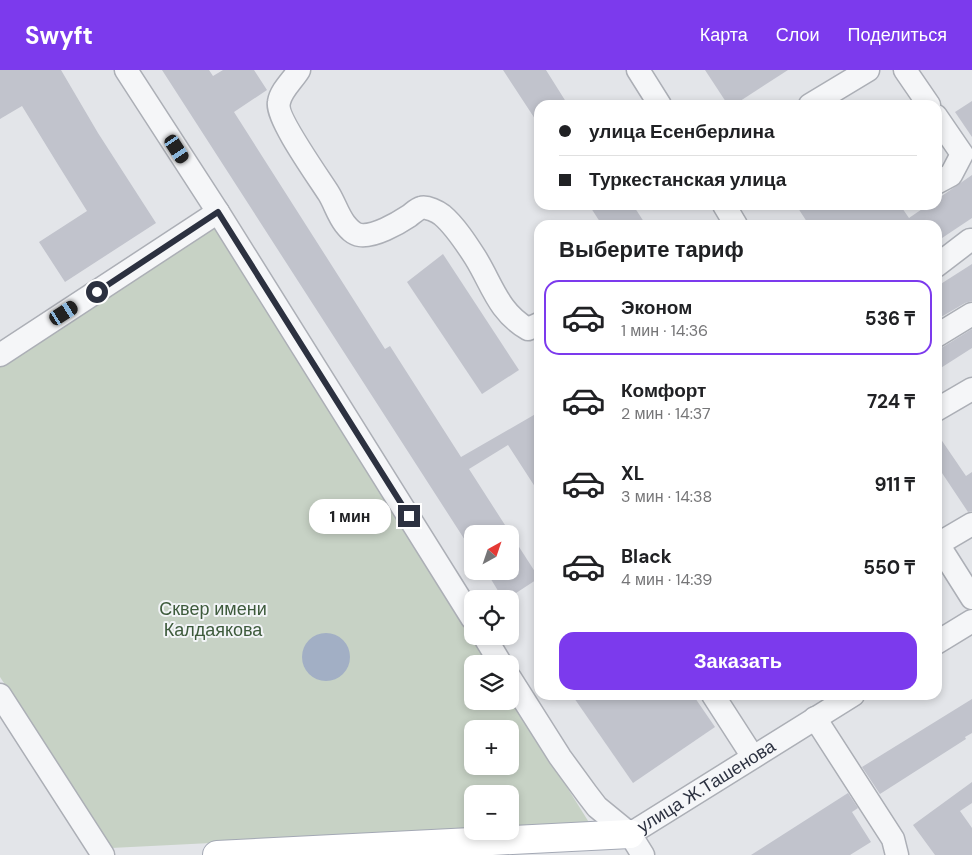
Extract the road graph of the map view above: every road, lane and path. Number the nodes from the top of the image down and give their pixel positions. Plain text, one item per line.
1 (126, 70) edge
2 (299, 70) edge
3 (638, 70) edge
4 (868, 70) edge
5 (905, 70) edge
6 (657, 100) edge
7 (818, 100) edge
8 (926, 100) edge
9 (942, 125) edge
10 (942, 180) edge
11 (218, 212) junction
12 (972, 240) edge
13 (942, 262) edge
14 (972, 314) edge
15 (534, 326) edge
16 (942, 332) edge
17 (0, 355) edge
18 (972, 389) edge
19 (942, 406) edge
20 (972, 524) edge
21 (942, 550) edge
22 (942, 557) edge
23 (972, 598) edge
24 (464, 605) edge
25 (972, 621) edge
26 (942, 639) edge
27 (519, 692) edge
28 (0, 695) edge
29 (716, 700) edge
30 (844, 700) edge
31 (815, 718) junction
32 (753, 757) junction
33 (637, 844) edge
34 (285, 853) edge
35 (103, 855) edge
36 (217, 855) edge
37 (897, 855) edge

1 - 11 street
2 - 15 street
3 - 6 street
4 - 7 street
5 - 8 street
9 - 10 street
11 - 17 street
11 - 24 street
12 - 13 street
14 - 16 street
18 - 19 street
20 - 21 street
22 - 23 street
25 - 26 street
27 - 33 street
28 - 35 street
29 - 32 street
30 - 31 street, улица Ж.Ташенова
31 - 32 street, улица Ж.Ташенова
31 - 37 street
32 - 33 street, улица Ж.Ташенова
33 - 34 main road, улица Ж.Ташенова
34 - 36 main road, улица Ж.Ташенова

